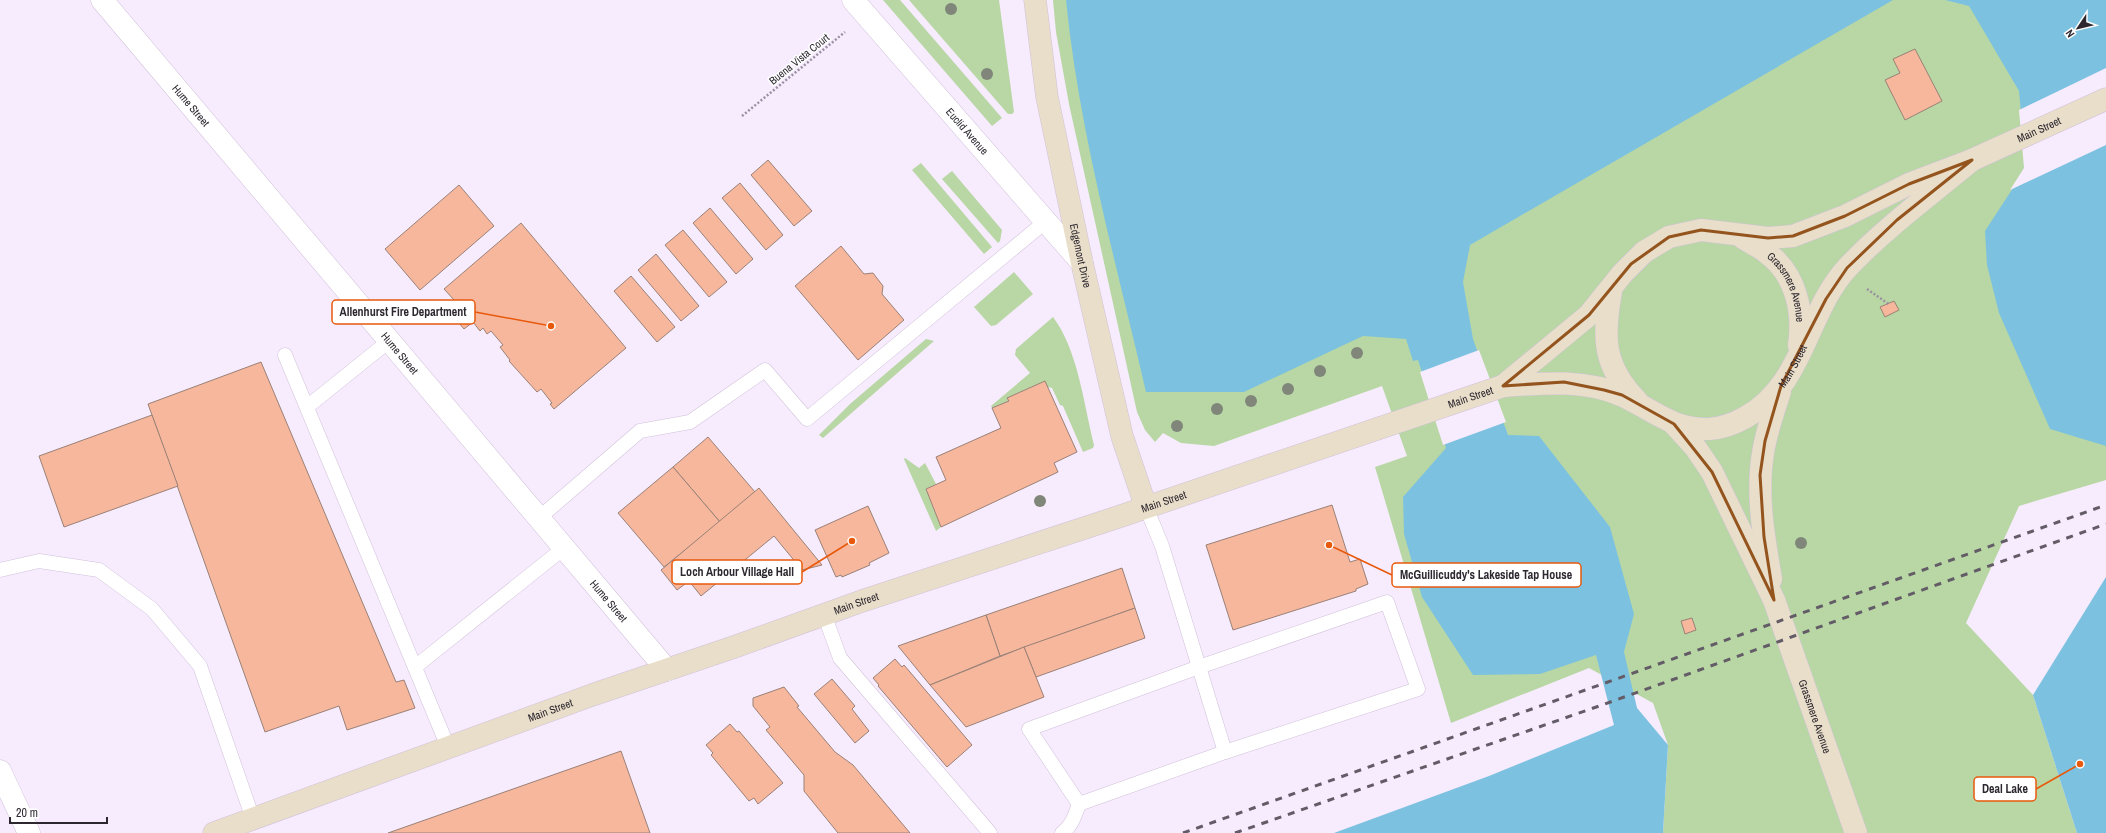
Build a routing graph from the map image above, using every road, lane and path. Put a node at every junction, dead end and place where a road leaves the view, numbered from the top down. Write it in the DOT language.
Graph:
graph roads {
  1 [pos="102,0"];
  2 [pos="1035,0"];
  3 [pos="859,8"];
  4 [pos="2106,99"];
  5 [pos="742,116"];
  6 [pos="1972,160"];
  7 [pos="1045,222"];
  8 [pos="1739,235"];
  9 [pos="1082,263"];
  10 [pos="1864,286"];
  11 [pos="1612,288"];
  12 [pos="1890,305"];
  13 [pos="389,341"];
  14 [pos="285,355"];
  15 [pos="1798,357"];
  16 [pos="1503,386"];
  17 [pos="1781,386"];
  18 [pos="307,407"];
  19 [pos="1646,410"];
  20 [pos="1674,424"];
  21 [pos="1146,507"];
  22 [pos="539,518"];
  23 [pos="564,548"];
  24 [pos="0,570"];
  25 [pos="1774,600"];
  26 [pos="824,614"];
  27 [pos="415,667"];
  28 [pos="1199,667"];
  29 [pos="667,670"];
  30 [pos="448,747"];
  31 [pos="1225,752"];
  32 [pos="0,771"];
  33 [pos="1079,804"];
  34 [pos="253,819"];
  35 [pos="29,833"];
  36 [pos="214,833"];
  37 [pos="990,833"];
  38 [pos="1062,833"];
  39 [pos="1856,833"];
  1 -- 13 [label="street, Hume Street"];
  2 -- 9 [label="street, Edgemont Drive"];
  3 -- 5 [label="path, Buena Vista Court"];
  3 -- 7 [label="street, Euclid Avenue"];
  4 -- 6 [label="street, Main Street"];
  6 -- 8 [label="street, Main Street"];
  6 -- 15 [label="street, Main Street"];
  7 -- 9 [label="street, Euclid Avenue"];
  7 -- 22 [label="lane"];
  8 -- 11 [label="street, Main Street"];
  8 -- 15 [label="street, Grassmere Avenue"];
  9 -- 21 [label="street, Edgemont Drive"];
  10 -- 12 [label="path"];
  11 -- 16 [label="street, Main Street"];
  11 -- 19 [label="street"];
  13 -- 18 [label="lane"];
  13 -- 22 [label="street, Hume Street"];
  14 -- 18 [label="lane"];
  15 -- 17 [label="street, Main Street"];
  16 -- 19 [label="street, Main Street"];
  16 -- 21 [label="street, Main Street"];
  17 -- 20 [label="street, Main Street"];
  17 -- 25 [label="street, Grassmere Avenue"];
  18 -- 27 [label="lane"];
  19 -- 20 [label="street, Main Street"];
  20 -- 25 [label="street, Grassmere Avenue"];
  21 -- 26 [label="street, Main Street"];
  21 -- 28 [label="lane"];
  22 -- 23 [label="street, Hume Street"];
  23 -- 27 [label="lane"];
  23 -- 29 [label="street, Hume Street"];
  24 -- 34 [label="lane"];
  25 -- 39 [label="street, Grassmere Avenue"];
  26 -- 29 [label="street, Main Street"];
  26 -- 37 [label="lane"];
  27 -- 30 [label="lane"];
  28 -- 31 [label="lane"];
  28 -- 31 [label="lane"];
  28 -- 33 [label="lane"];
  29 -- 30 [label="street, Main Street"];
  30 -- 34 [label="street, Main Street"];
  31 -- 33 [label="lane"];
  32 -- 35 [label="street"];
  33 -- 38 [label="lane"];
  34 -- 36 [label="street, Main Street"];
}
